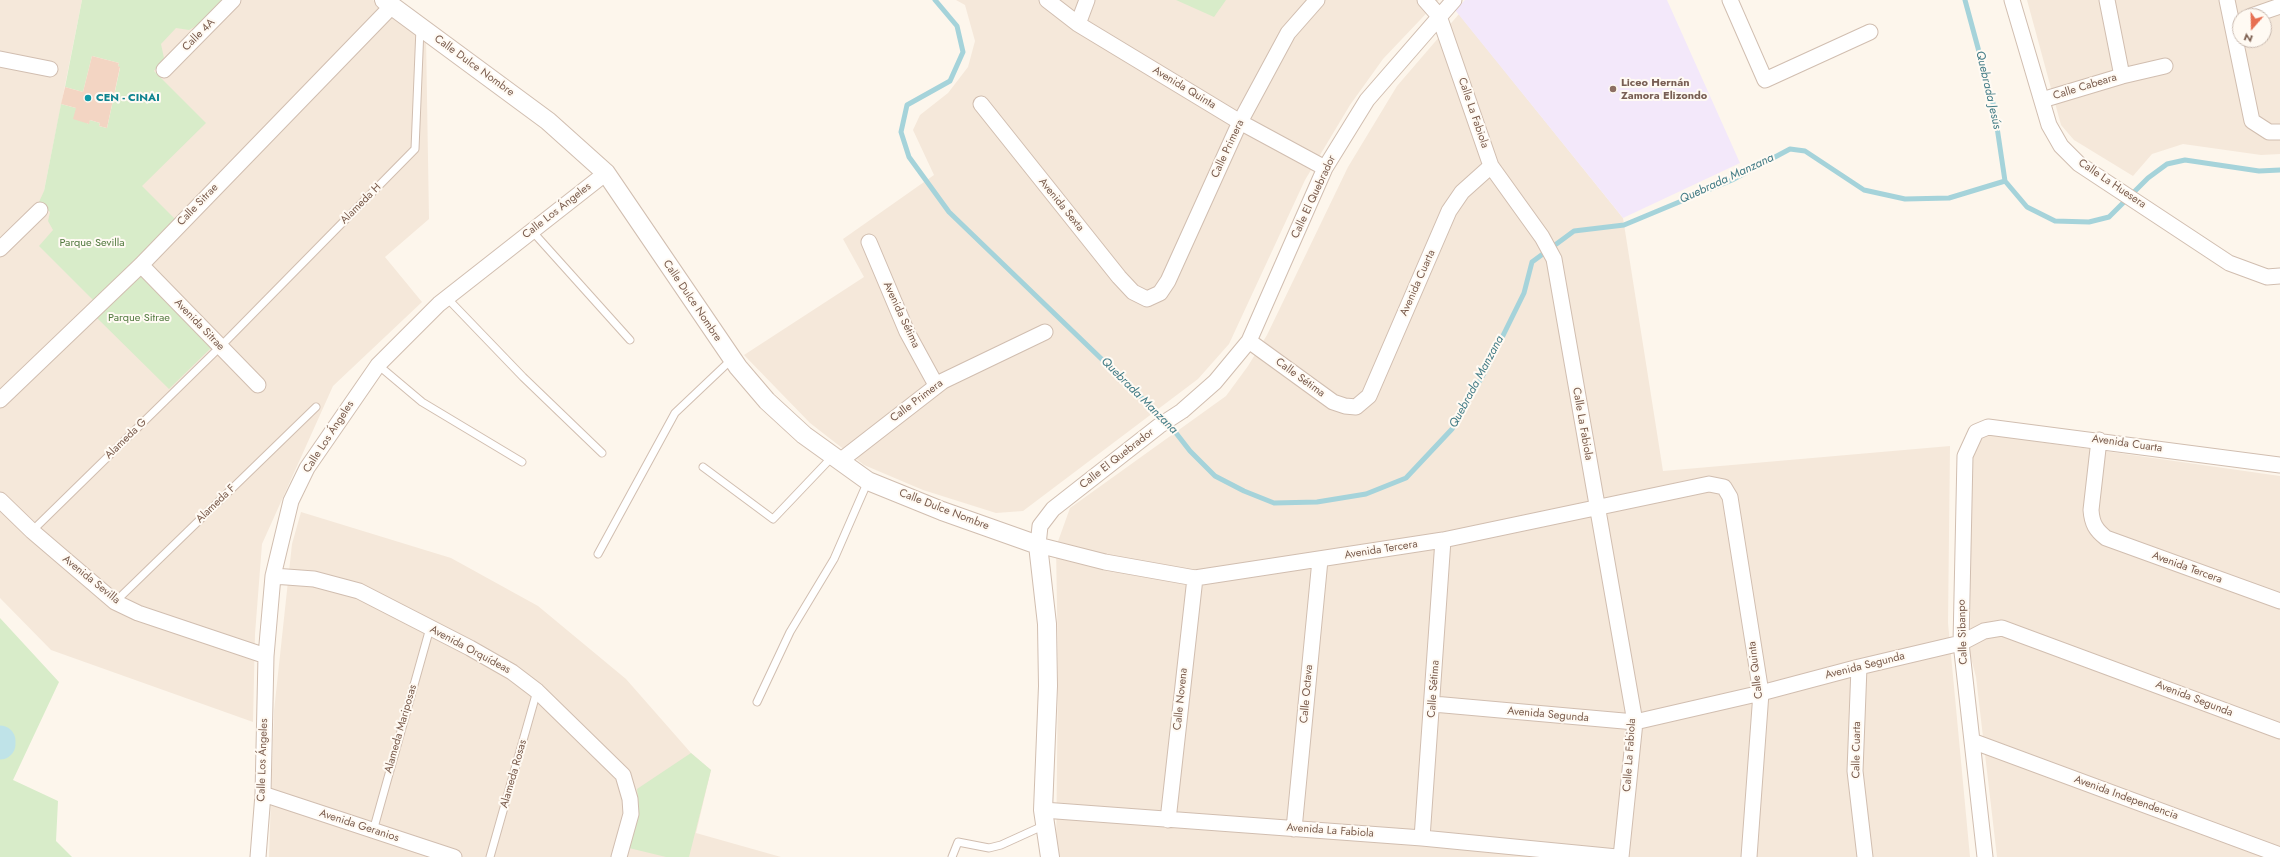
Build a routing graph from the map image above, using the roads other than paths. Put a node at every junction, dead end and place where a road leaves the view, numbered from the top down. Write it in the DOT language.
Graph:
graph roads {
  1 [pos="234,0"];
  2 [pos="1047,0"];
  3 [pos="1086,0"];
  4 [pos="1317,0"];
  5 [pos="1424,0"];
  6 [pos="1454,0"];
  7 [pos="1730,0"];
  8 [pos="2012,0"];
  9 [pos="2107,0"];
  10 [pos="2226,0"];
  11 [pos="388,3"];
  12 [pos="2232,14"];
  13 [pos="1439,16"];
  14 [pos="1078,24"];
  15 [pos="420,26"];
  16 [pos="1870,32"];
  17 [pos="2240,48"];
  18 [pos="0,59"];
  19 [pos="2165,66"];
  20 [pos="50,69"];
  21 [pos="164,70"];
  22 [pos="2122,76"];
  23 [pos="2042,100"];
  24 [pos="981,104"];
  25 [pos="1240,122"];
  26 [pos="2274,132"];
  27 [pos="1491,166"];
  28 [pos="1325,168"];
  29 [pos="606,173"];
  30 [pos="40,210"];
  31 [pos="532,231"];
  32 [pos="870,242"];
  33 [pos="0,249"];
  34 [pos="141,265"];
  35 [pos="2280,276"];
  36 [pos="447,298"];
  37 [pos="1147,299"];
  38 [pos="1045,332"];
  39 [pos="630,340"];
  40 [pos="1249,341"];
  41 [pos="220,347"];
  42 [pos="732,359"];
  43 [pos="378,365"];
  44 [pos="258,385"];
  45 [pos="936,385"];
  46 [pos="0,400"];
  47 [pos="316,407"];
  48 [pos="1356,407"];
  49 [pos="1976,432"];
  50 [pos="2099,440"];
  51 [pos="602,453"];
  52 [pos="836,459"];
  53 [pos="522,462"];
  54 [pos="2280,465"];
  55 [pos="703,467"];
  56 [pos="868,481"];
  57 [pos="1724,487"];
  58 [pos="0,500"];
  59 [pos="1597,509"];
  60 [pos="32,531"];
  61 [pos="1443,540"];
  62 [pos="1038,544"];
  63 [pos="598,554"];
  64 [pos="1320,560"];
  65 [pos="273,576"];
  66 [pos="1194,578"];
  67 [pos="2280,601"];
  68 [pos="115,602"];
  69 [pos="430,628"];
  70 [pos="1961,643"];
  71 [pos="266,656"];
  72 [pos="1859,666"];
  73 [pos="537,691"];
  74 [pos="1761,693"];
  75 [pos="757,702"];
  76 [pos="1433,704"];
  77 [pos="1635,722"];
  78 [pos="2280,731"];
  79 [pos="1972,741"];
  80 [pos="263,794"];
  81 [pos="1045,817"];
  82 [pos="1168,820"];
  83 [pos="1294,829"];
  84 [pos="373,831"];
  85 [pos="1422,838"];
  86 [pos="2280,855"];
  87 [pos="258,857"];
  88 [pos="454,857"];
  89 [pos="490,857"];
  90 [pos="619,857"];
  91 [pos="952,857"];
  92 [pos="1050,857"];
  93 [pos="1616,857"];
  94 [pos="1621,857"];
  95 [pos="1749,857"];
  96 [pos="1865,857"];
  97 [pos="1985,857"];
  1 -- 21 [label="street, Calle 4A"];
  2 -- 14 [label="street, Avenida Quinta"];
  3 -- 14 [label="street"];
  4 -- 25 [label="street, Calle Primera"];
  5 -- 13 [label="street"];
  6 -- 13 [label="street, Calle El Quebrador"];
  7 -- 16 [label="street"];
  8 -- 23 [label="street, Calle La Huesera"];
  9 -- 22 [label="street, Calle Cabeara"];
  10 -- 12 [label="street"];
  11 -- 15 [label="street, Calle Dulce Nombre"];
  11 -- 34 [label="street, Calle Sitrae"];
  13 -- 27 [label="street, Calle La Fabiola"];
  13 -- 28 [label="street, Calle El Quebrador"];
  14 -- 25 [label="street, Avenida Quinta"];
  15 -- 29 [label="street, Calle Dulce Nombre"];
  15 -- 41 [label="lane, Alameda H"];
  17 -- 26 [label="street"];
  18 -- 20 [label="street"];
  19 -- 22 [label="street"];
  22 -- 23 [label="street, Calle Cabeara"];
  23 -- 35 [label="street, Calle La Huesera"];
  24 -- 37 [label="street, Avenida Sexta"];
  25 -- 28 [label="street, Avenida Quinta"];
  25 -- 37 [label="street, Calle Primera"];
  27 -- 48 [label="street, Avenida Cuarta"];
  27 -- 59 [label="street, Calle La Fabiola"];
  28 -- 40 [label="street, Calle El Quebrador"];
  29 -- 31 [label="street, Calle Los Ángeles"];
  29 -- 42 [label="street, Calle Dulce Nombre"];
  30 -- 33 [label="street"];
  31 -- 36 [label="street, Calle Los Ángeles"];
  31 -- 39 [label="lane"];
  32 -- 45 [label="street, Avenida Sétima"];
  34 -- 41 [label="street, Avenida Sitrae"];
  34 -- 46 [label="street, Calle Sitrae"];
  36 -- 43 [label="street, Calle Los Ángeles"];
  36 -- 51 [label="lane"];
  38 -- 45 [label="street, Calle Primera"];
  40 -- 48 [label="street, Calle Sétima"];
  40 -- 62 [label="street, Calle El Quebrador"];
  41 -- 44 [label="street, Avenida Sitrae"];
  41 -- 60 [label="lane, Alameda G"];
  42 -- 52 [label="street, Calle Dulce Nombre"];
  42 -- 63 [label="lane"];
  43 -- 53 [label="lane"];
  43 -- 65 [label="street, Calle Los Ángeles"];
  45 -- 52 [label="street, Calle Primera"];
  47 -- 68 [label="lane, Alameda F"];
  49 -- 50 [label="street, Avenida Cuarta"];
  49 -- 70 [label="street, Calle Sibanpo"];
  50 -- 54 [label="street, Avenida Cuarta"];
  50 -- 67 [label="street, Avenida Tercera"];
  52 -- 55 [label="lane"];
  52 -- 56 [label="street, Calle Dulce Nombre"];
  56 -- 62 [label="street, Calle Dulce Nombre"];
  56 -- 75 [label="lane"];
  57 -- 59 [label="street, Avenida Tercera"];
  57 -- 74 [label="street, Calle Quinta"];
  58 -- 60 [label="street, Avenida Sevilla"];
  59 -- 61 [label="street, Avenida Tercera"];
  59 -- 77 [label="street, Calle La Fabiola"];
  60 -- 68 [label="street, Avenida Sevilla"];
  61 -- 64 [label="street, Avenida Tercera"];
  61 -- 76 [label="street, Calle Sétima"];
  62 -- 66 [label="street, Avenida Tercera"];
  62 -- 81 [label="street, Calle El Quebrador"];
  64 -- 66 [label="street, Avenida Tercera"];
  64 -- 83 [label="street, Calle Octava"];
  65 -- 69 [label="street, Avenida Orquídeas"];
  65 -- 71 [label="street, Calle Los Ángeles"];
  66 -- 82 [label="street, Calle Novena"];
  68 -- 71 [label="street, Avenida Sevilla"];
  69 -- 73 [label="street, Avenida Orquídeas"];
  69 -- 84 [label="lane, Alameda Mariposas"];
  70 -- 72 [label="street, Avenida Segunda"];
  70 -- 78 [label="street, Avenida Segunda"];
  70 -- 79 [label="street, Calle Sibanpo"];
  71 -- 80 [label="street, Calle Los Ángeles"];
  72 -- 74 [label="street, Avenida Segunda"];
  72 -- 96 [label="street, Calle Cuarta"];
  73 -- 89 [label="lane, Alameda Rosas"];
  73 -- 90 [label="street, Avenida Orquídeas"];
  74 -- 77 [label="street, Avenida Segunda"];
  74 -- 95 [label="street, Calle Quinta"];
  76 -- 77 [label="street, Avenida Segunda"];
  76 -- 85 [label="street, Calle Sétima"];
  77 -- 94 [label="street, Calle La Fabiola"];
  79 -- 86 [label="street, Avenida Independencia"];
  79 -- 97 [label="street, Calle Sibanpo"];
  80 -- 84 [label="street, Avenida Geranios"];
  80 -- 87 [label="street, Calle Los Ángeles"];
  81 -- 82 [label="street, Avenida La Fabiola"];
  81 -- 91 [label="lane"];
  81 -- 92 [label="street, Calle El Quebrador"];
  82 -- 83 [label="street, Avenida La Fabiola"];
  83 -- 85 [label="street, Avenida La Fabiola"];
  84 -- 88 [label="street, Avenida Geranios"];
  85 -- 93 [label="street, Avenida La Fabiola"];
}
